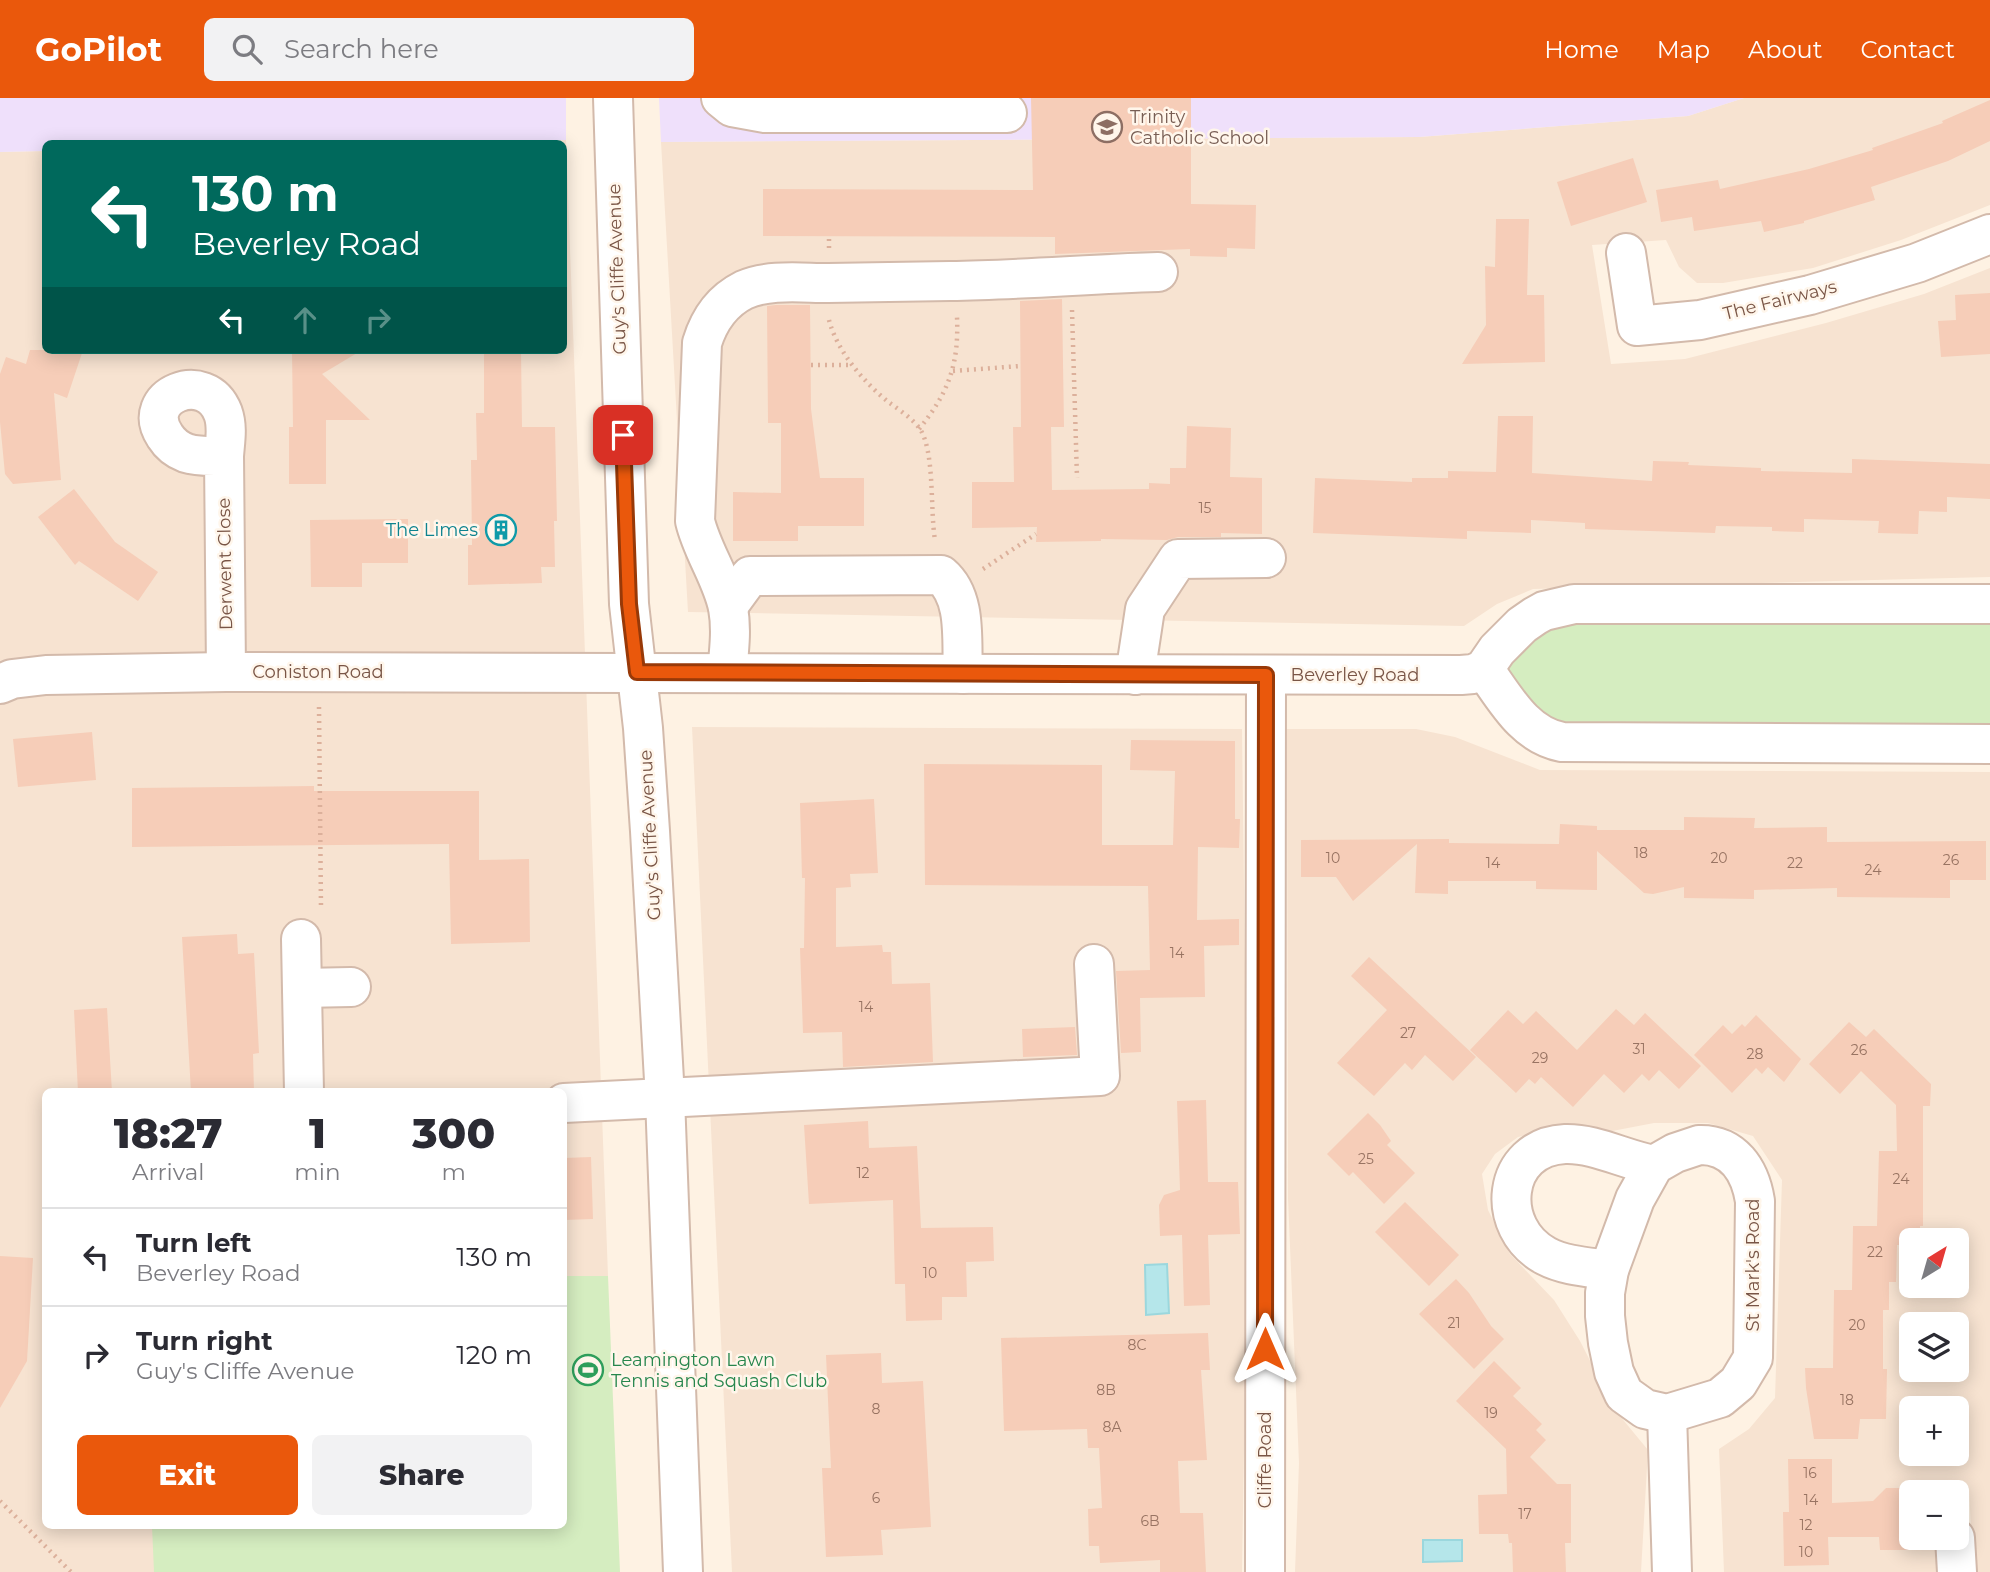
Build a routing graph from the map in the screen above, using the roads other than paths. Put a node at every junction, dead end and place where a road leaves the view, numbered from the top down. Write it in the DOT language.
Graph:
graph roads {
  1 [pos="613,98"];
  2 [pos="721,98"];
  3 [pos="1007,113"];
  4 [pos="1990,234"];
  5 [pos="1626,253"];
  6 [pos="1158,272"];
  7 [pos="224,456"];
  8 [pos="1266,558"];
  9 [pos="1990,604"];
  10 [pos="728,606"];
  11 [pos="1483,669"];
  12 [pos="226,672"];
  13 [pos="637,672"];
  14 [pos="727,673"];
  15 [pos="963,674"];
  16 [pos="1135,675"];
  17 [pos="1266,675"];
  18 [pos="0,684"];
  19 [pos="1990,744"];
  20 [pos="311,927"];
  21 [pos="1094,964"];
  22 [pos="351,987"];
  23 [pos="302,988"];
  24 [pos="304,1088"];
  25 [pos="665,1098"];
  26 [pos="567,1103"];
  27 [pos="1654,1165"];
  28 [pos="1609,1270"];
  29 [pos="1667,1414"];
  30 [pos="1955,1550"];
  31 [pos="683,1572"];
  32 [pos="1265,1572"];
  33 [pos="1672,1572"];
  34 [pos="1956,1572"];
  1 -- 13 [label="street, Guy's Cliffe Avenue"];
  2 -- 3 [label="street"];
  4 -- 5 [label="street, The Fairways"];
  6 -- 10 [label="street"];
  7 -- 12 [label="street, Derwent Close"];
  8 -- 16 [label="street"];
  9 -- 11 [label="street"];
  10 -- 14 [label="street"];
  10 -- 15 [label="street"];
  11 -- 17 [label="street, Beverley Road"];
  11 -- 19 [label="street"];
  12 -- 13 [label="street, Coniston Road"];
  12 -- 18 [label="street, Coniston Road"];
  13 -- 14 [label="street, Beverley Road"];
  13 -- 25 [label="street, Guy's Cliffe Avenue"];
  14 -- 15 [label="street, Beverley Road"];
  15 -- 16 [label="street, Beverley Road"];
  16 -- 17 [label="street, Beverley Road"];
  17 -- 32 [label="street, Cliffe Road"];
  20 -- 23 [label="street"];
  21 -- 25 [label="street"];
  22 -- 23 [label="street"];
  23 -- 24 [label="street"];
  25 -- 26 [label="street"];
  25 -- 31 [label="street, Guy's Cliffe Avenue"];
  27 -- 28 [label="street"];
  27 -- 28 [label="street"];
  27 -- 29 [label="street, St Mark's Road"];
  28 -- 29 [label="street"];
  29 -- 33 [label="street"];
  30 -- 34 [label="street"];
}
